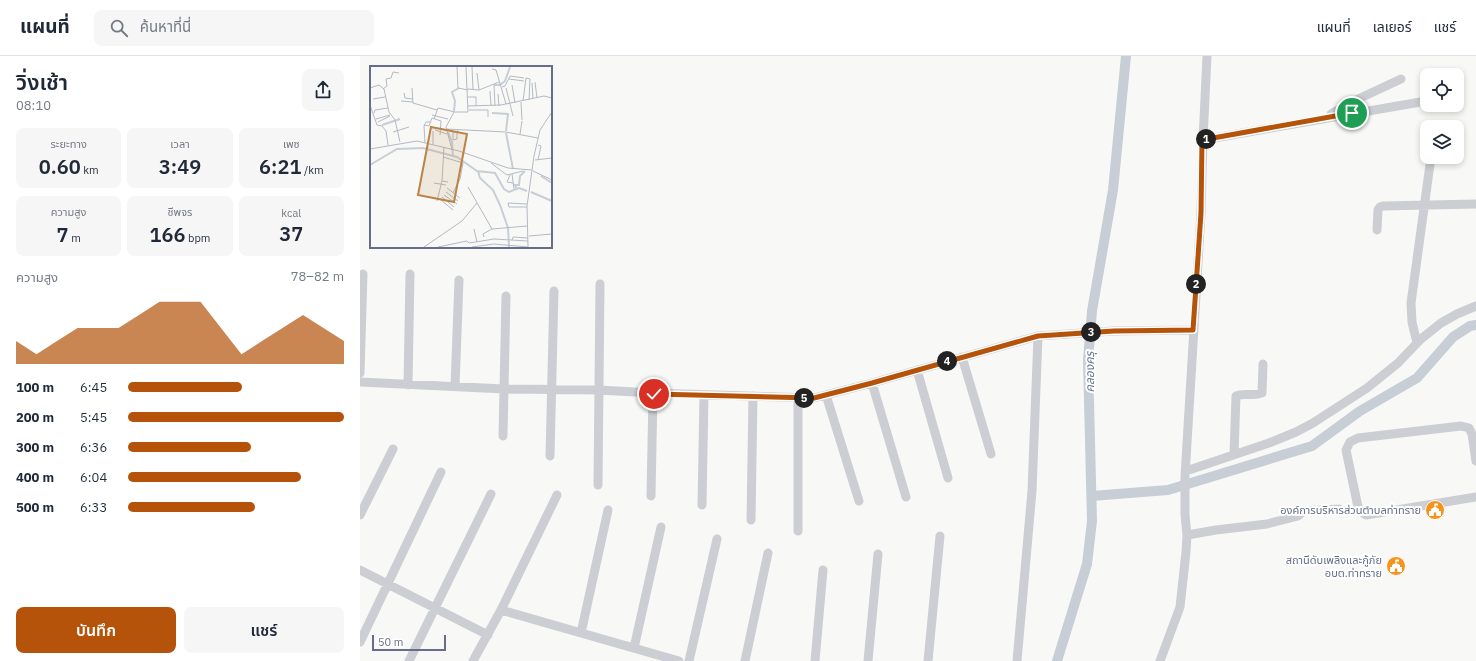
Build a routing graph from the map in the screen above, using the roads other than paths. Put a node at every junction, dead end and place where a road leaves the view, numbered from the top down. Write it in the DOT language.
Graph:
graph roads {
  1 [pos="1207,56"];
  2 [pos="1402,79"];
  3 [pos="1420,102"];
  4 [pos="1324,118"];
  5 [pos="1202,140"];
  6 [pos="1430,164"];
  7 [pos="1476,204"];
  8 [pos="1425,205"];
  9 [pos="1377,230"];
  10 [pos="363,274"];
  11 [pos="410,274"];
  12 [pos="459,280"];
  13 [pos="600,284"];
  14 [pos="554,291"];
  15 [pos="506,296"];
  16 [pos="1476,306"];
  17 [pos="1193,330"];
  18 [pos="1038,336"];
  19 [pos="1417,343"];
  20 [pos="962,357"];
  21 [pos="1263,364"];
  22 [pos="917,370"];
  23 [pos="360,373"];
  24 [pos="360,382"];
  25 [pos="872,383"];
  26 [pos="408,385"];
  27 [pos="455,386"];
  28 [pos="504,389"];
  29 [pos="551,390"];
  30 [pos="599,390"];
  31 [pos="654,394"];
  32 [pos="704,395"];
  33 [pos="826,395"];
  34 [pos="753,396"];
  35 [pos="798,397"];
  36 [pos="503,436"];
  37 [pos="393,449"];
  38 [pos="991,454"];
  39 [pos="1234,454"];
  40 [pos="550,456"];
  41 [pos="1476,461"];
  42 [pos="441,472"];
  43 [pos="1185,474"];
  44 [pos="948,478"];
  45 [pos="598,485"];
  46 [pos="491,494"];
  47 [pos="557,495"];
  48 [pos="651,496"];
  49 [pos="906,497"];
  50 [pos="1476,497"];
  51 [pos="859,501"];
  52 [pos="702,505"];
  53 [pos="1339,509"];
  54 [pos="608,510"];
  55 [pos="360,515"];
  56 [pos="751,520"];
  57 [pos="661,527"];
  58 [pos="798,531"];
  59 [pos="940,536"];
  60 [pos="1187,536"];
  61 [pos="717,539"];
  62 [pos="768,553"];
  63 [pos="878,554"];
  64 [pos="360,570"];
  65 [pos="823,570"];
  66 [pos="388,584"];
  67 [pos="435,608"];
  68 [pos="501,610"];
  69 [pos="582,633"];
  70 [pos="488,634"];
  71 [pos="360,642"];
  72 [pos="634,648"];
  73 [pos="409,661"];
  74 [pos="473,661"];
  75 [pos="679,661"];
  76 [pos="689,661"];
  77 [pos="745,661"];
  78 [pos="815,661"];
  79 [pos="868,661"];
  80 [pos="928,661"];
  81 [pos="1017,661"];
  82 [pos="1160,661"];
  1 -- 5 [label="street"];
  2 -- 4 [label="street"];
  3 -- 4 [label="street"];
  4 -- 5 [label="street"];
  5 -- 17 [label="street"];
  6 -- 8 [label="street"];
  7 -- 8 [label="street"];
  8 -- 9 [label="street"];
  8 -- 19 [label="street"];
  10 -- 23 [label="street"];
  11 -- 26 [label="street"];
  12 -- 27 [label="street"];
  13 -- 30 [label="street"];
  14 -- 29 [label="street"];
  15 -- 28 [label="street"];
  16 -- 19 [label="street"];
  17 -- 18 [label="street"];
  17 -- 43 [label="street"];
  18 -- 20 [label="street"];
  18 -- 81 [label="street"];
  19 -- 39 [label="street"];
  20 -- 22 [label="street"];
  20 -- 38 [label="street"];
  21 -- 39 [label="street"];
  22 -- 25 [label="street"];
  22 -- 44 [label="street"];
  24 -- 26 [label="street"];
  25 -- 33 [label="street"];
  25 -- 49 [label="street"];
  26 -- 27 [label="street"];
  27 -- 28 [label="street"];
  28 -- 29 [label="street"];
  28 -- 36 [label="street"];
  29 -- 30 [label="street"];
  29 -- 40 [label="street"];
  30 -- 31 [label="street"];
  30 -- 45 [label="street"];
  31 -- 32 [label="street"];
  31 -- 48 [label="street"];
  32 -- 34 [label="street"];
  32 -- 52 [label="street"];
  33 -- 35 [label="street"];
  33 -- 51 [label="street"];
  34 -- 35 [label="street"];
  34 -- 56 [label="street"];
  35 -- 58 [label="street"];
  37 -- 55 [label="street"];
  39 -- 43 [label="street"];
  41 -- 50 [label="street"];
  42 -- 66 [label="street"];
  43 -- 60 [label="street"];
  46 -- 67 [label="street"];
  47 -- 68 [label="street"];
  53 -- 60 [label="street"];
  54 -- 69 [label="street"];
  57 -- 72 [label="street"];
  59 -- 80 [label="street"];
  60 -- 82 [label="street"];
  61 -- 76 [label="street"];
  62 -- 77 [label="street"];
  63 -- 79 [label="street"];
  64 -- 66 [label="street"];
  65 -- 78 [label="street"];
  66 -- 67 [label="street"];
  66 -- 71 [label="street"];
  67 -- 70 [label="street"];
  67 -- 73 [label="street"];
  68 -- 69 [label="street"];
  68 -- 70 [label="street"];
  69 -- 72 [label="street"];
  70 -- 74 [label="street"];
  72 -- 75 [label="street"];
}
